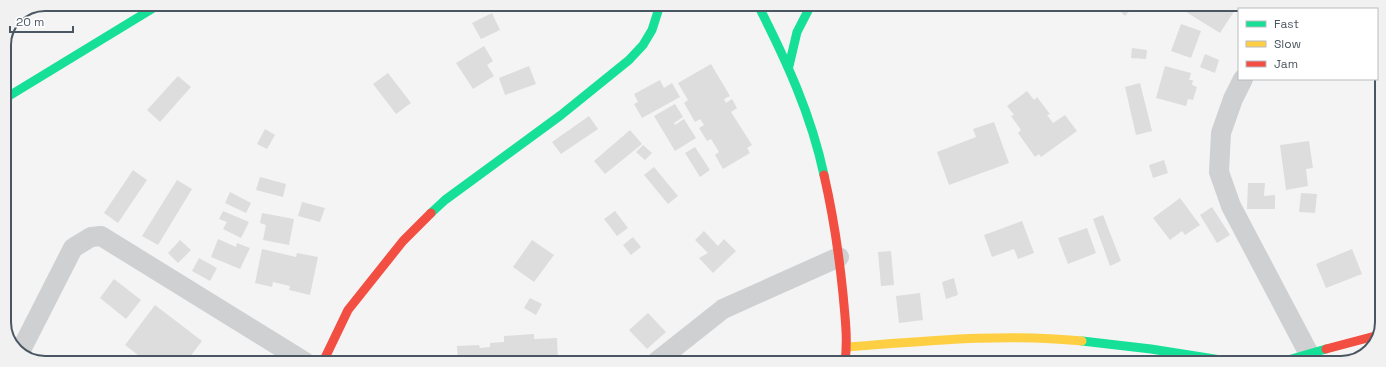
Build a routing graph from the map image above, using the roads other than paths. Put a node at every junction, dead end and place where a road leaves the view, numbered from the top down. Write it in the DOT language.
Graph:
graph roads {
  1 [pos="149,11"];
  2 [pos="658,11"];
  3 [pos="761,11"];
  4 [pos="808,11"];
  5 [pos="789,66"];
  6 [pos="1242,80"];
  7 [pos="11,95"];
  8 [pos="839,257"];
  9 [pos="1371,337"];
  10 [pos="22,347"];
  11 [pos="847,347"];
  12 [pos="1309,354"];
  13 [pos="295,356"];
  14 [pos="326,356"];
  15 [pos="664,356"];
  16 [pos="846,356"];
  17 [pos="1195,356"];
  18 [pos="1302,356"];
  1 -- 7 [label="street"];
  2 -- 14 [label="street"];
  3 -- 5 [label="street"];
  4 -- 5 [label="street"];
  5 -- 8 [label="street"];
  6 -- 12 [label="street"];
  8 -- 11 [label="street"];
  8 -- 15 [label="street"];
  9 -- 12 [label="street"];
  10 -- 13 [label="street"];
  11 -- 16 [label="street"];
  11 -- 17 [label="street"];
  12 -- 18 [label="street"];
}
